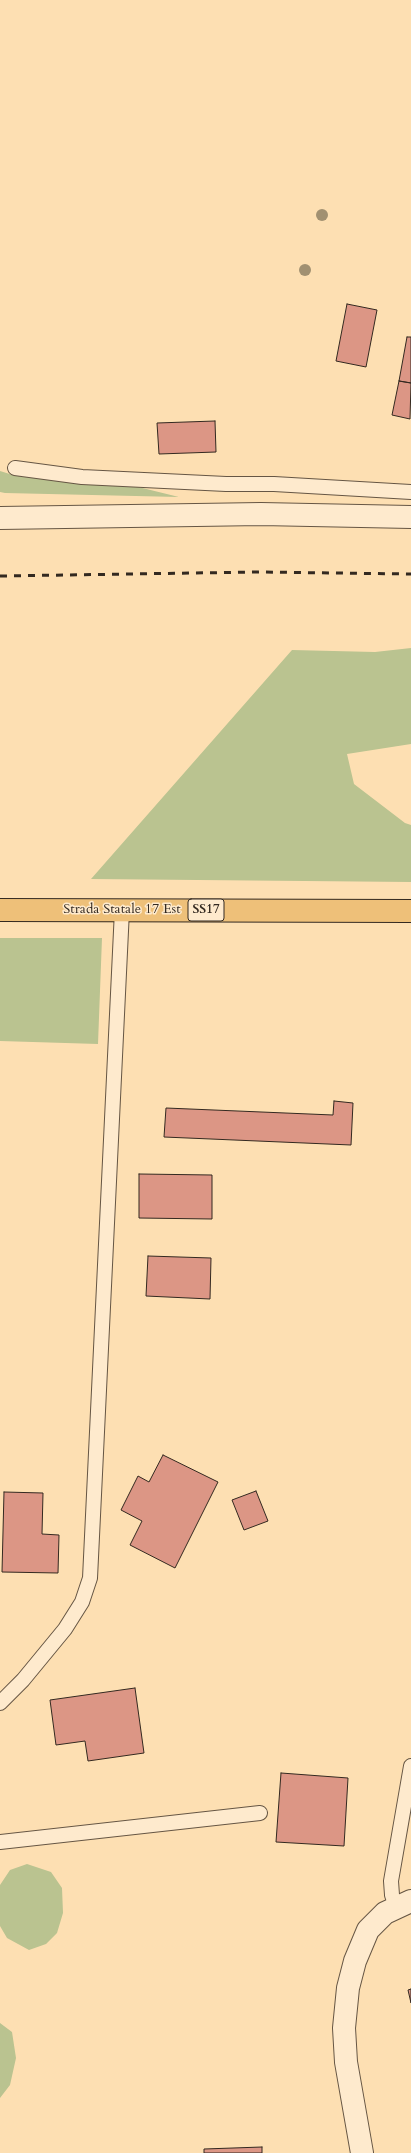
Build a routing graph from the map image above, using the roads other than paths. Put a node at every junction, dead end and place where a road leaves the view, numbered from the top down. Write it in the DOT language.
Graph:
graph roads {
  1 [pos="15,468"];
  2 [pos="411,492"];
  3 [pos="411,517"];
  4 [pos="0,518"];
  5 [pos="0,910"];
  6 [pos="122,910"];
  7 [pos="411,911"];
  8 [pos="0,1703"];
  9 [pos="411,1766"];
  10 [pos="260,1813"];
  11 [pos="0,1842"];
  12 [pos="403,1904"];
  13 [pos="362,2153"];
  1 -- 2 [label="lane"];
  3 -- 4 [label="street"];
  5 -- 6 [label="main road, Strada Statale 17 Est / SS17"];
  6 -- 7 [label="main road, Strada Statale 17 Est / SS17"];
  6 -- 8 [label="lane"];
  9 -- 12 [label="lane"];
  10 -- 11 [label="lane"];
  12 -- 13 [label="street"];
}
